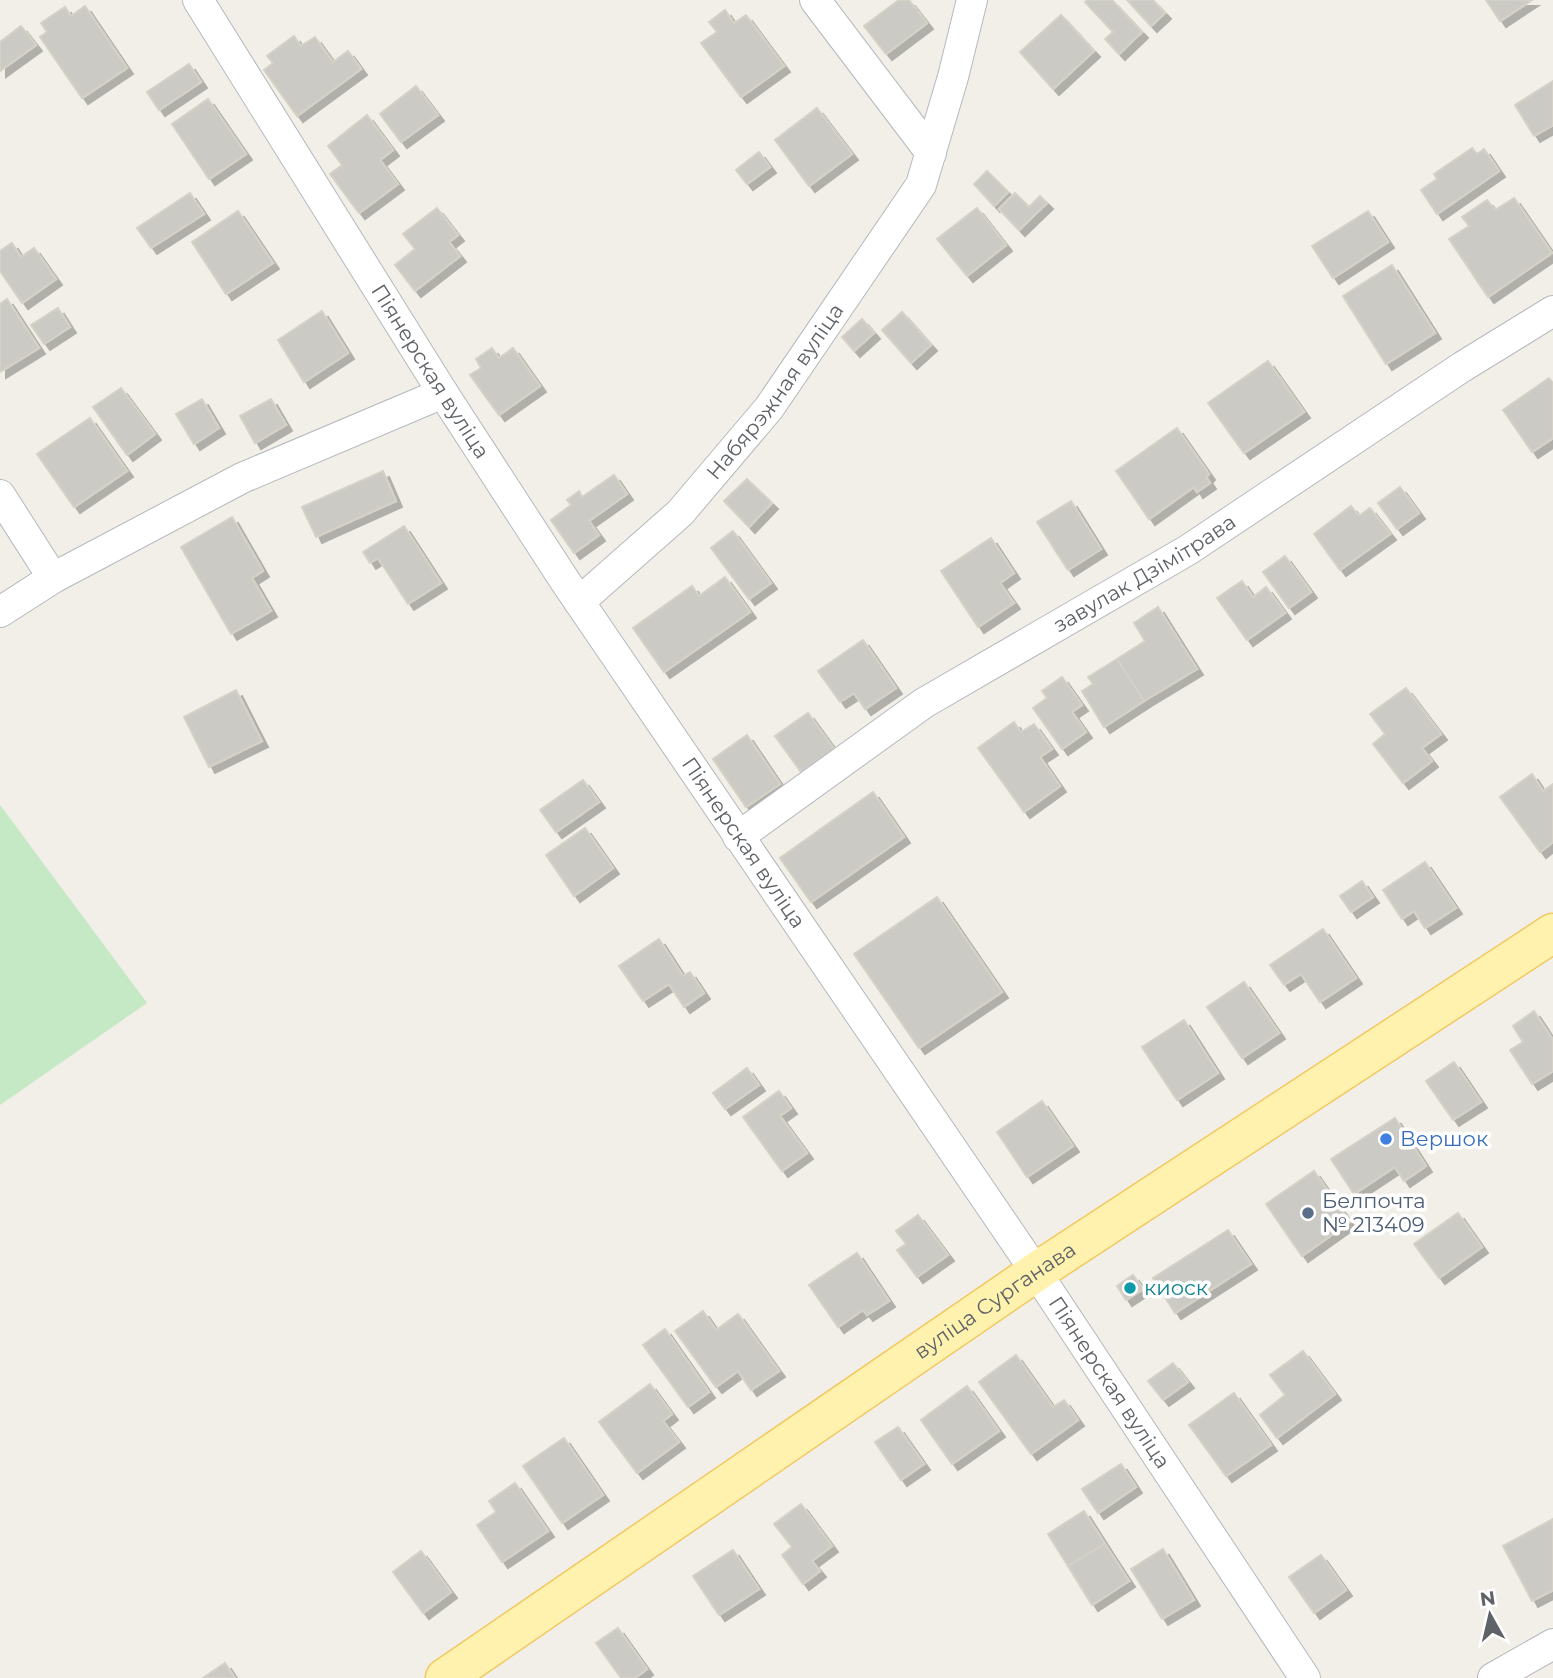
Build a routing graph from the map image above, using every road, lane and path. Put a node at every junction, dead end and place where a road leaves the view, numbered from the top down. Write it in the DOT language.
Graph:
graph roads {
  1 [pos="198,0"];
  2 [pos="815,0"];
  3 [pos="972,0"];
  4 [pos="931,153"];
  5 [pos="1553,311"];
  6 [pos="443,393"];
  7 [pos="0,495"];
  8 [pos="53,578"];
  9 [pos="579,602"];
  10 [pos="0,612"];
  11 [pos="738,837"];
  12 [pos="1553,933"];
  13 [pos="1036,1272"];
  14 [pos="1553,1644"];
  15 [pos="444,1678"];
  16 [pos="1305,1678"];
  17 [pos="1493,1678"];
  1 -- 6 [label="street, Піянерская вуліца"];
  2 -- 4 [label="street"];
  3 -- 4 [label="street, Набярэжная вуліца"];
  4 -- 9 [label="street, Набярэжная вуліца"];
  5 -- 11 [label="street, завулак Дзімітрава"];
  6 -- 8 [label="street"];
  6 -- 9 [label="street, Піянерская вуліца"];
  7 -- 8 [label="street"];
  8 -- 10 [label="street"];
  9 -- 11 [label="street, Піянерская вуліца"];
  11 -- 13 [label="street, Піянерская вуліца"];
  12 -- 13 [label="main road, вуліца Сурганава"];
  13 -- 15 [label="main road, вуліца Сурганава"];
  13 -- 16 [label="street, Піянерская вуліца"];
  14 -- 17 [label="street"];
}
